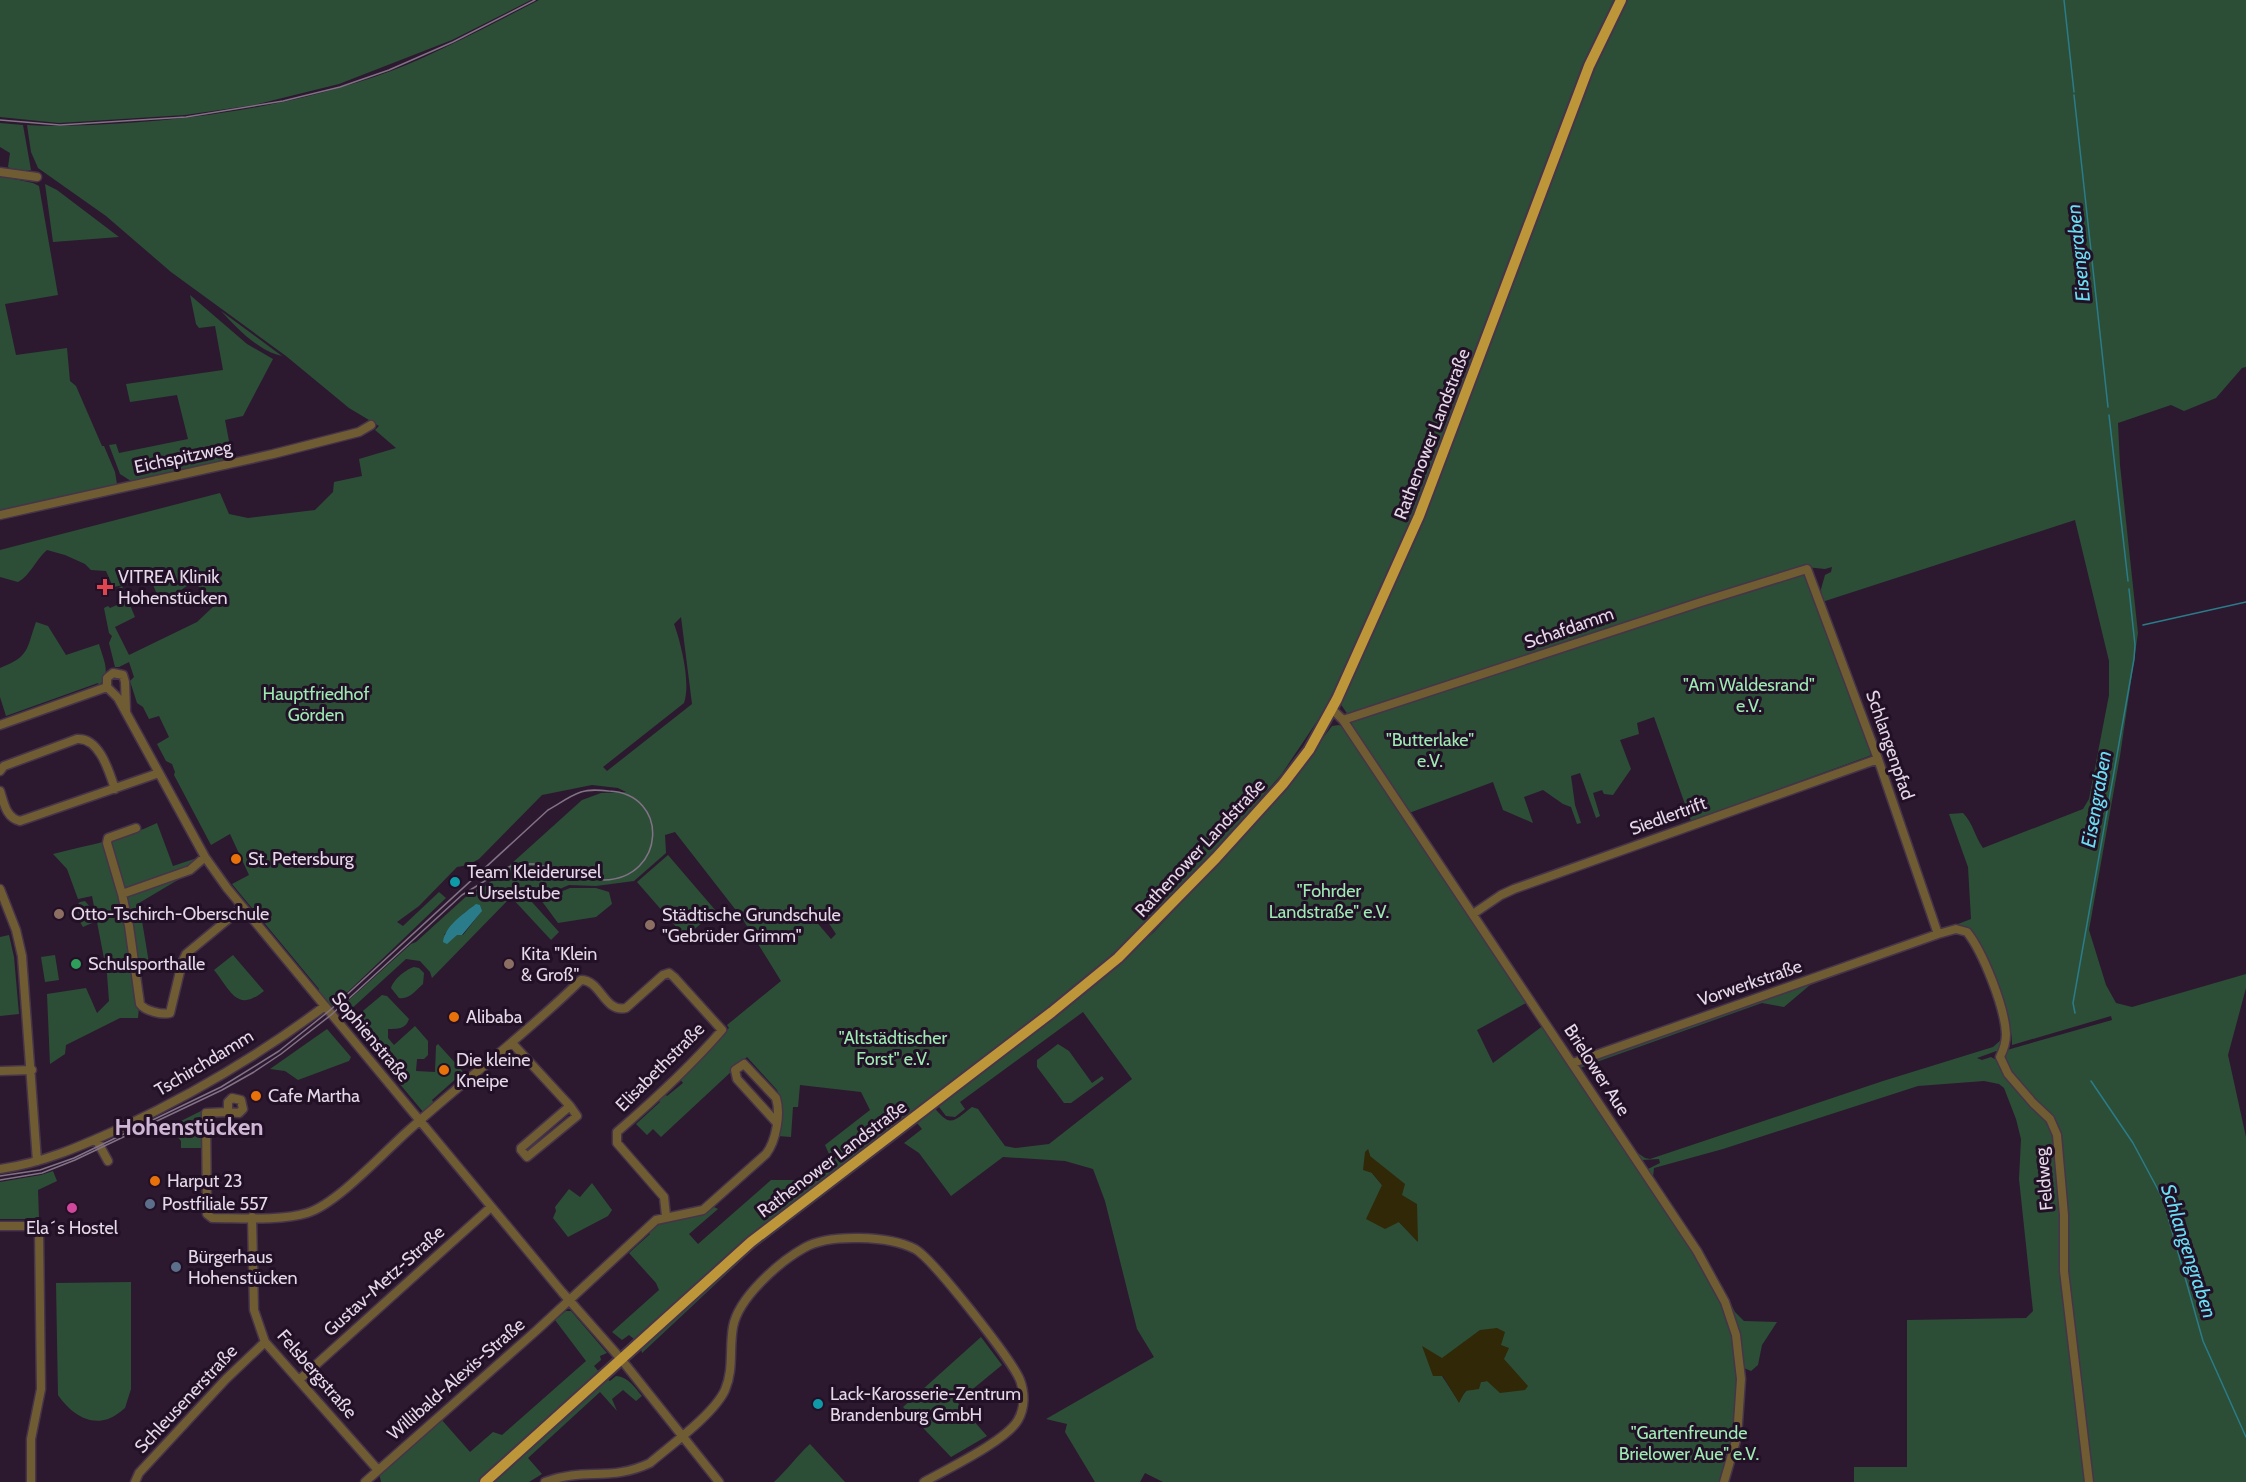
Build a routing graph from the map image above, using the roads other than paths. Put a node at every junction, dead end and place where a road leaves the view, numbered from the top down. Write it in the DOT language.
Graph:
graph roads {
  1 [pos="1621,0"];
  2 [pos="0,172"];
  3 [pos="37,177"];
  4 [pos="371,425"];
  5 [pos="0,516"];
  6 [pos="1807,569"];
  7 [pos="107,687"];
  8 [pos="1332,709"];
  9 [pos="126,713"];
  10 [pos="1343,720"];
  11 [pos="0,725"];
  12 [pos="1878,759"];
  13 [pos="0,771"];
  14 [pos="159,774"];
  15 [pos="115,789"];
  16 [pos="0,791"];
  17 [pos="136,828"];
  18 [pos="206,857"];
  19 [pos="0,889"];
  20 [pos="122,894"];
  21 [pos="243,907"];
  22 [pos="1473,914"];
  23 [pos="1938,934"];
  24 [pos="325,1006"];
  25 [pos="512,1043"];
  26 [pos="1573,1063"];
  27 [pos="32,1070"];
  28 [pos="0,1071"];
  29 [pos="570,1106"];
  30 [pos="228,1112"];
  31 [pos="419,1121"];
  32 [pos="776,1122"];
  33 [pos="96,1139"];
  34 [pos="37,1161"];
  35 [pos="108,1161"];
  36 [pos="0,1168"];
  37 [pos="491,1207"];
  38 [pos="666,1216"];
  39 [pos="252,1217"];
  40 [pos="0,1226"];
  41 [pos="569,1300"];
  42 [pos="265,1342"];
  43 [pos="621,1359"];
  44 [pos="299,1380"];
  45 [pos="682,1435"];
  46 [pos="378,1470"];
  47 [pos="31,1482"];
  48 [pos="135,1482"];
  49 [pos="365,1482"];
  50 [pos="485,1482"];
  51 [pos="545,1482"];
  52 [pos="719,1482"];
  53 [pos="924,1482"];
  54 [pos="1724,1482"];
  55 [pos="2089,1482"];
  1 -- 8 [label="main road, Rathenower Landstraße"];
  2 -- 3 [label="street"];
  4 -- 5 [label="street, Eichspitzweg"];
  6 -- 10 [label="street, Schafdamm"];
  6 -- 12 [label="street, Schlangenpfad"];
  7 -- 9 [label="street, Sophienstraße"];
  7 -- 9 [label="street, Sophienstraße"];
  7 -- 11 [label="street"];
  8 -- 10 [label="street, Brielower Aue"];
  8 -- 43 [label="main road, Rathenower Landstraße"];
  9 -- 14 [label="street, Sophienstraße"];
  10 -- 22 [label="street, Brielower Aue"];
  12 -- 22 [label="street, Siedlertrift"];
  12 -- 23 [label="street, Schlangenpfad"];
  13 -- 15 [label="street"];
  14 -- 15 [label="street"];
  14 -- 18 [label="street, Sophienstraße"];
  15 -- 16 [label="street"];
  17 -- 20 [label="street"];
  18 -- 20 [label="street"];
  18 -- 21 [label="street, Sophienstraße"];
  19 -- 27 [label="street"];
  20 -- 21 [label="street"];
  21 -- 24 [label="street, Sophienstraße"];
  22 -- 26 [label="street, Brielower Aue"];
  23 -- 26 [label="street, Vorwerkstraße"];
  23 -- 55 [label="street, Feldweg"];
  24 -- 31 [label="street, Sophienstraße"];
  24 -- 33 [label="street, Tschirchdamm"];
  25 -- 29 [label="street"];
  25 -- 31 [label="street"];
  25 -- 38 [label="street, Elisabethstraße"];
  26 -- 54 [label="street, Brielower Aue"];
  27 -- 28 [label="street"];
  27 -- 34 [label="street"];
  29 -- 29 [label="street"];
  30 -- 39 [label="street"];
  31 -- 37 [label="street, Sophienstraße"];
  31 -- 39 [label="street"];
  32 -- 32 [label="street"];
  32 -- 38 [label="street"];
  33 -- 34 [label="street, Tschirchdamm"];
  33 -- 35 [label="street"];
  34 -- 36 [label="street, Tschirchdamm"];
  37 -- 41 [label="street, Sophienstraße"];
  37 -- 44 [label="street, Gustav-Metz-Straße"];
  38 -- 41 [label="street, Willibald-Alexis-Straße"];
  39 -- 42 [label="street, Felsbergstraße"];
  40 -- 47 [label="street"];
  41 -- 43 [label="street, Sophienstraße"];
  41 -- 46 [label="street, Willibald-Alexis-Straße"];
  42 -- 44 [label="street, Felsbergstraße"];
  42 -- 48 [label="street, Schleusenerstraße"];
  43 -- 45 [label="street, Sophienstraße"];
  43 -- 50 [label="main road, Rathenower Landstraße"];
  44 -- 46 [label="street, Felsbergstraße"];
  45 -- 51 [label="street"];
  45 -- 52 [label="street, Sophienstraße"];
  45 -- 53 [label="street"];
  46 -- 49 [label="street, Willibald-Alexis-Straße"];
}
